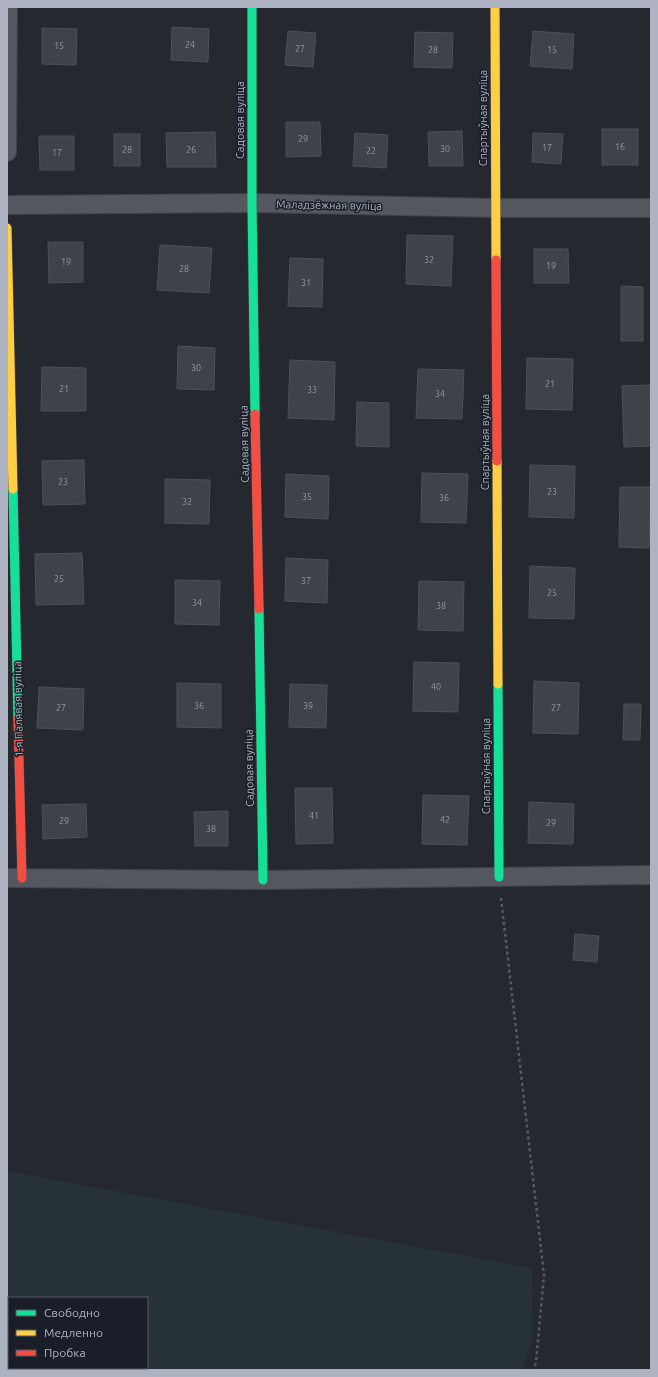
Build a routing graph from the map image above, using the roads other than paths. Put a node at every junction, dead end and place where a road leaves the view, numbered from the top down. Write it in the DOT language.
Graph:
graph roads {
  1 [pos="8,7"];
  2 [pos="252,7"];
  3 [pos="495,7"];
  4 [pos="7,152"];
  5 [pos="252,203"];
  6 [pos="7,205"];
  7 [pos="496,208"];
  8 [pos="651,208"];
  9 [pos="7,228"];
  10 [pos="651,875"];
  11 [pos="498,877"];
  12 [pos="15,878"];
  13 [pos="262,880"];
  1 -- 4 [label="street"];
  2 -- 5 [label="street, Садовая вуліца"];
  3 -- 7 [label="street, Спартыўная вуліца"];
  5 -- 6 [label="street, Маладзёжная вуліца"];
  5 -- 7 [label="street, Маладзёжная вуліца"];
  5 -- 13 [label="street, Садовая вуліца"];
  7 -- 8 [label="street, Маладзёжная вуліца"];
  7 -- 11 [label="street, Спартыўная вуліца"];
  9 -- 12 [label="street, 1-я Палявая вуліца"];
  10 -- 11 [label="street"];
  11 -- 13 [label="street"];
  12 -- 13 [label="street"];
}
